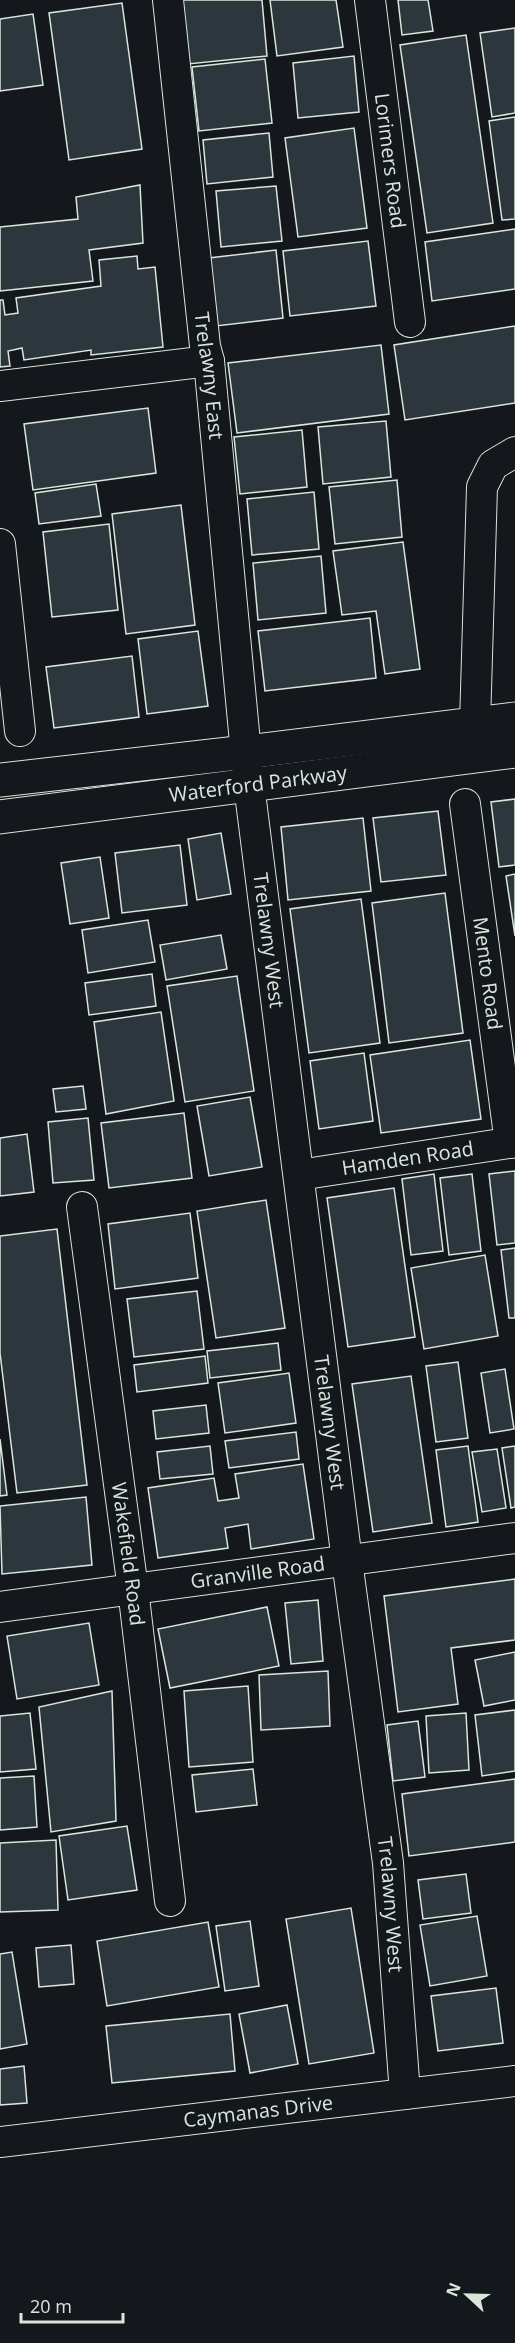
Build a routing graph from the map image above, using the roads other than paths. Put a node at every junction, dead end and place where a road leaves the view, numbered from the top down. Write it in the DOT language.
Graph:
graph roads {
  1 [pos="168,0"];
  2 [pos="370,0"];
  3 [pos="410,322"];
  4 [pos="209,361"];
  5 [pos="0,386"];
  6 [pos="515,452"];
  7 [pos="0,544"];
  8 [pos="515,719"];
  9 [pos="475,724"];
  10 [pos="20,730"];
  11 [pos="515,751"];
  12 [pos="246,752"];
  13 [pos="0,780"];
  14 [pos="249,785"];
  15 [pos="465,804"];
  16 [pos="0,817"];
  17 [pos="512,1143"];
  18 [pos="299,1175"];
  19 [pos="82,1207"];
  20 [pos="515,1538"];
  21 [pos="347,1561"];
  22 [pos="133,1590"];
  23 [pos="0,1607"];
  24 [pos="170,1901"];
  25 [pos="515,2080"];
  26 [pos="405,2094"];
  27 [pos="0,2142"];
  1 -- 4 [label="street, Trelawny East"];
  2 -- 3 [label="street, Lorimers Road"];
  4 -- 5 [label="street"];
  4 -- 12 [label="street, Trelawny East"];
  6 -- 9 [label="street"];
  7 -- 10 [label="street"];
  8 -- 9 [label="street, Waterford Parkway"];
  9 -- 12 [label="street, Waterford Parkway"];
  11 -- 14 [label="street, Waterford Parkway"];
  12 -- 13 [label="street, Waterford Parkway"];
  12 -- 14 [label="street, Trelawny West"];
  14 -- 16 [label="street, Waterford Parkway"];
  14 -- 18 [label="street, Trelawny West"];
  15 -- 17 [label="street, Mento Road"];
  17 -- 18 [label="street, Hamden Road"];
  18 -- 21 [label="street, Trelawny West"];
  19 -- 22 [label="street, Wakefield Road"];
  20 -- 21 [label="street, Granville Road"];
  21 -- 22 [label="street, Granville Road"];
  21 -- 26 [label="street, Trelawny West"];
  22 -- 23 [label="street, Granville Road"];
  22 -- 24 [label="street, Wakefield Road"];
  25 -- 26 [label="street, Caymanas Drive"];
  26 -- 27 [label="street, Caymanas Drive"];
}
